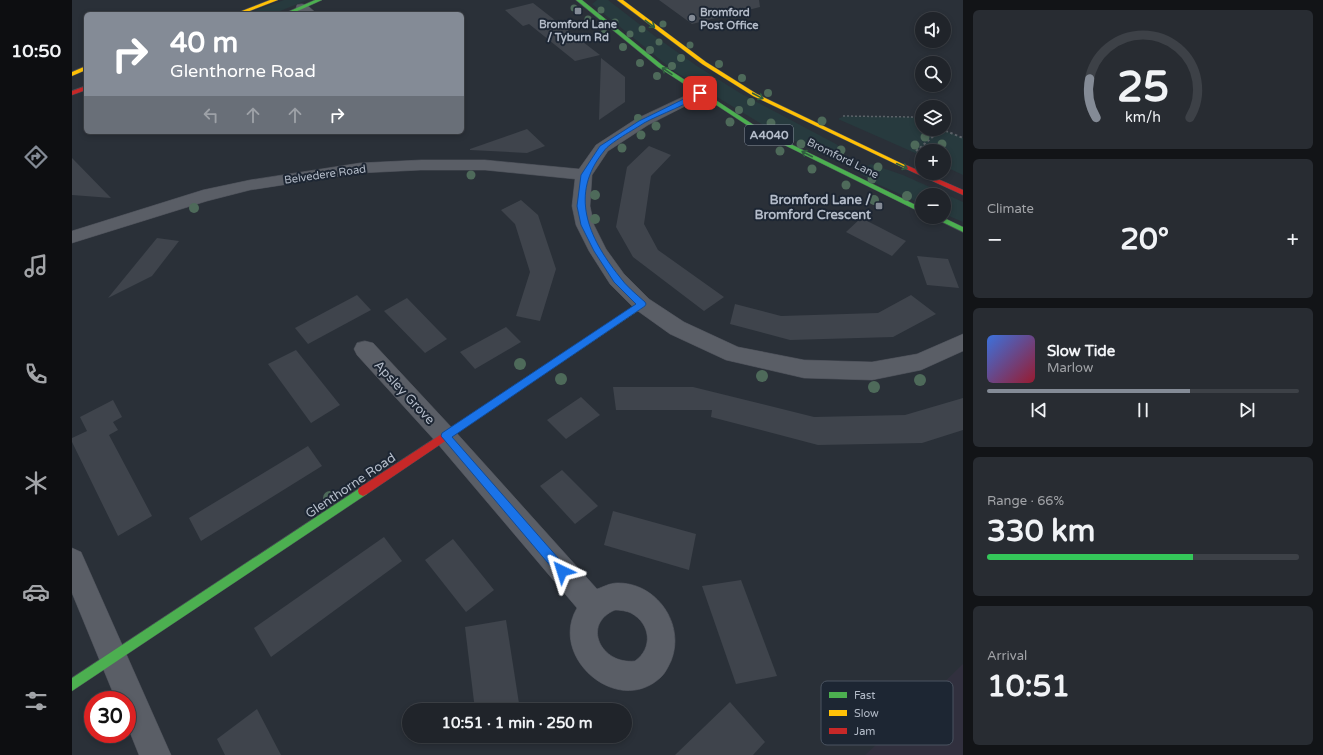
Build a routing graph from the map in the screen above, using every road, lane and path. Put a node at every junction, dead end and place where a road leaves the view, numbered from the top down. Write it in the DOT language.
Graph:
graph roads {
  1 [pos="275,0"];
  2 [pos="319,0"];
  3 [pos="579,0"];
  4 [pos="620,0"];
  5 [pos="307,11"];
  6 [pos="242,12"];
  7 [pos="84,69"];
  8 [pos="72,74"];
  9 [pos="84,89"];
  10 [pos="72,93"];
  11 [pos="700,93"];
  12 [pos="915,118"];
  13 [pos="822,128"];
  14 [pos="951,133"];
  15 [pos="933,136"];
  16 [pos="963,138"];
  17 [pos="852,162"];
  18 [pos="900,165"];
  19 [pos="842,171"];
  20 [pos="584,175"];
  21 [pos="963,193"];
  22 [pos="915,208"];
  23 [pos="951,224"];
  24 [pos="963,230"];
  25 [pos="72,236"];
  26 [pos="642,304"];
  27 [pos="963,342"];
  28 [pos="365,349"];
  29 [pos="446,436"];
  30 [pos="72,561"];
  31 [pos="594,607"];
  32 [pos="114,658"];
  33 [pos="72,685"];
  34 [pos="155,755"];
  1 -- 6 [label="main road"];
  2 -- 5 [label="main road"];
  11 -- 3 [label="main road, Bromford Lane / A4040, one-way"];
  4 -- 13 [label="main road, Bromford Lane / A4040, one-way"];
  7 -- 8 [label="main road"];
  9 -- 10 [label="main road"];
  19 -- 11 [label="main road, Bromford Lane / A4040, one-way"];
  11 -- 20 [label="street"];
  12 -- 13 [label="path"];
  13 -- 18 [label="main road, Bromford Lane / A4040"];
  14 -- 16 [label="path"];
  15 -- 18 [label="path"];
  17 -- 19 [label="main road"];
  18 -- 21 [label="main road, Bromford Lane / A4040, one-way"];
  19 -- 22 [label="main road, Bromford Lane / A4040"];
  20 -- 25 [label="street, Belvedere Road"];
  20 -- 26 [label="street"];
  23 -- 24 [label="main road"];
  26 -- 27 [label="street"];
  26 -- 29 [label="main road, Glenthorne Road"];
  28 -- 29 [label="street, Apsley Grove"];
  29 -- 31 [label="street, Apsley Grove"];
  29 -- 32 [label="main road, Glenthorne Road"];
  30 -- 32 [label="street"];
  32 -- 33 [label="main road, Glenthorne Road"];
  32 -- 34 [label="street"];
}
